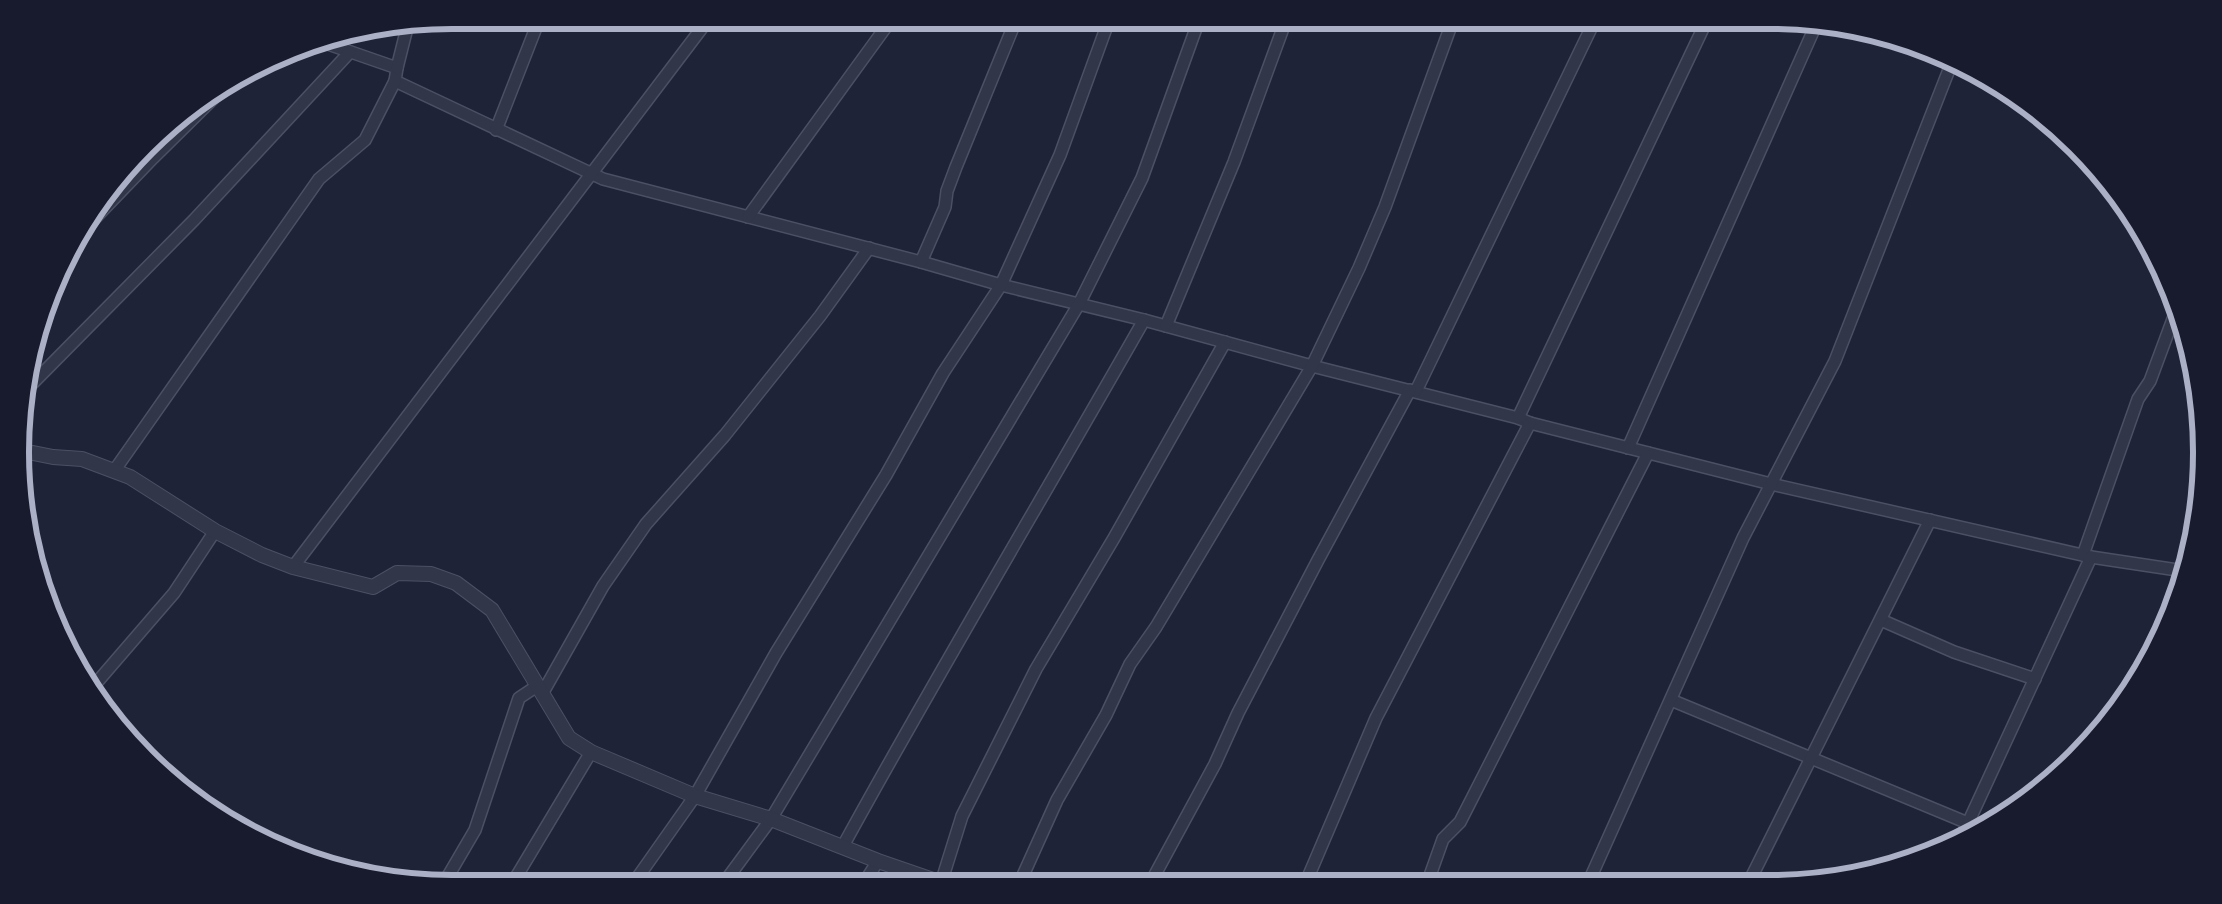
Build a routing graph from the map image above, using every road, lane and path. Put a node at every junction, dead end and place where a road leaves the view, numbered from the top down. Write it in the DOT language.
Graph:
graph roads {
  1 [pos="535,29"];
  2 [pos="701,29"];
  3 [pos="884,29"];
  4 [pos="1012,29"];
  5 [pos="1106,29"];
  6 [pos="1196,29"];
  7 [pos="1283,29"];
  8 [pos="1450,29"];
  9 [pos="1591,29"];
  10 [pos="1703,29"];
  11 [pos="406,31"];
  12 [pos="1813,31"];
  13 [pos="333,46"];
  14 [pos="350,52"];
  15 [pos="397,68"];
  16 [pos="1949,69"];
  17 [pos="396,81"];
  18 [pos="198,113"];
  19 [pos="496,130"];
  20 [pos="591,173"];
  21 [pos="109,203"];
  22 [pos="748,217"];
  23 [pos="869,248"];
  24 [pos="921,262"];
  25 [pos="1001,285"];
  26 [pos="1079,304"];
  27 [pos="1144,320"];
  28 [pos="2172,320"];
  29 [pos="1166,326"];
  30 [pos="1225,342"];
  31 [pos="1312,366"];
  32 [pos="35,381"];
  33 [pos="1413,390"];
  34 [pos="1518,418"];
  35 [pos="1530,423"];
  36 [pos="1628,448"];
  37 [pos="29,452"];
  38 [pos="1648,453"];
  39 [pos="114,471"];
  40 [pos="1771,484"];
  41 [pos="1930,520"];
  42 [pos="215,531"];
  43 [pos="2087,556"];
  44 [pos="293,567"];
  45 [pos="2177,570"];
  46 [pos="1881,620"];
  47 [pos="2035,679"];
  48 [pos="97,682"];
  49 [pos="539,690"];
  50 [pos="1671,700"];
  51 [pos="591,752"];
  52 [pos="1812,758"];
  53 [pos="695,796"];
  54 [pos="771,819"];
  55 [pos="1972,824"];
  56 [pos="1972,825"];
  57 [pos="843,846"];
  58 [pos="878,861"];
  59 [pos="449,875"];
  60 [pos="517,875"];
  61 [pos="639,875"];
  62 [pos="730,875"];
  63 [pos="869,875"];
  64 [pos="919,875"];
  65 [pos="944,875"];
  66 [pos="1023,875"];
  67 [pos="1155,875"];
  68 [pos="1309,875"];
  69 [pos="1430,875"];
  70 [pos="1592,875"];
  71 [pos="1753,875"];
  1 -- 19 [label="street"];
  2 -- 20 [label="street"];
  3 -- 22 [label="street"];
  4 -- 24 [label="street"];
  5 -- 25 [label="street"];
  6 -- 26 [label="street"];
  7 -- 29 [label="street"];
  8 -- 31 [label="street"];
  9 -- 33 [label="street"];
  10 -- 34 [label="street"];
  11 -- 15 [label="street"];
  12 -- 36 [label="street"];
  13 -- 14 [label="street"];
  14 -- 15 [label="street"];
  14 -- 32 [label="street"];
  15 -- 17 [label="street"];
  16 -- 40 [label="street"];
  17 -- 19 [label="street"];
  17 -- 39 [label="street"];
  18 -- 21 [label="street"];
  19 -- 20 [label="street"];
  20 -- 22 [label="street"];
  20 -- 44 [label="street"];
  22 -- 23 [label="street"];
  23 -- 24 [label="street"];
  23 -- 49 [label="street"];
  24 -- 25 [label="street"];
  25 -- 26 [label="street"];
  25 -- 53 [label="street"];
  26 -- 27 [label="street"];
  26 -- 54 [label="street"];
  27 -- 29 [label="street"];
  27 -- 57 [label="street"];
  28 -- 43 [label="street"];
  29 -- 30 [label="street"];
  30 -- 31 [label="street"];
  30 -- 65 [label="street"];
  31 -- 33 [label="street"];
  31 -- 66 [label="street"];
  33 -- 34 [label="street"];
  33 -- 67 [label="street"];
  34 -- 35 [label="street"];
  35 -- 36 [label="street"];
  35 -- 68 [label="street"];
  36 -- 38 [label="street"];
  37 -- 39 [label="street"];
  38 -- 40 [label="street"];
  38 -- 69 [label="street"];
  39 -- 42 [label="street"];
  40 -- 41 [label="street"];
  40 -- 50 [label="street"];
  41 -- 43 [label="street"];
  41 -- 46 [label="street"];
  42 -- 44 [label="street"];
  42 -- 48 [label="street"];
  43 -- 45 [label="street"];
  43 -- 47 [label="street"];
  44 -- 49 [label="street"];
  46 -- 47 [label="street"];
  46 -- 52 [label="street"];
  47 -- 55 [label="street"];
  49 -- 51 [label="street"];
  49 -- 59 [label="street"];
  50 -- 52 [label="street"];
  50 -- 70 [label="street"];
  51 -- 53 [label="street"];
  51 -- 60 [label="street"];
  52 -- 56 [label="street"];
  52 -- 71 [label="street"];
  53 -- 54 [label="street"];
  53 -- 61 [label="street"];
  54 -- 57 [label="street"];
  54 -- 62 [label="street"];
  57 -- 58 [label="street"];
  58 -- 63 [label="street"];
  58 -- 64 [label="street"];
}
